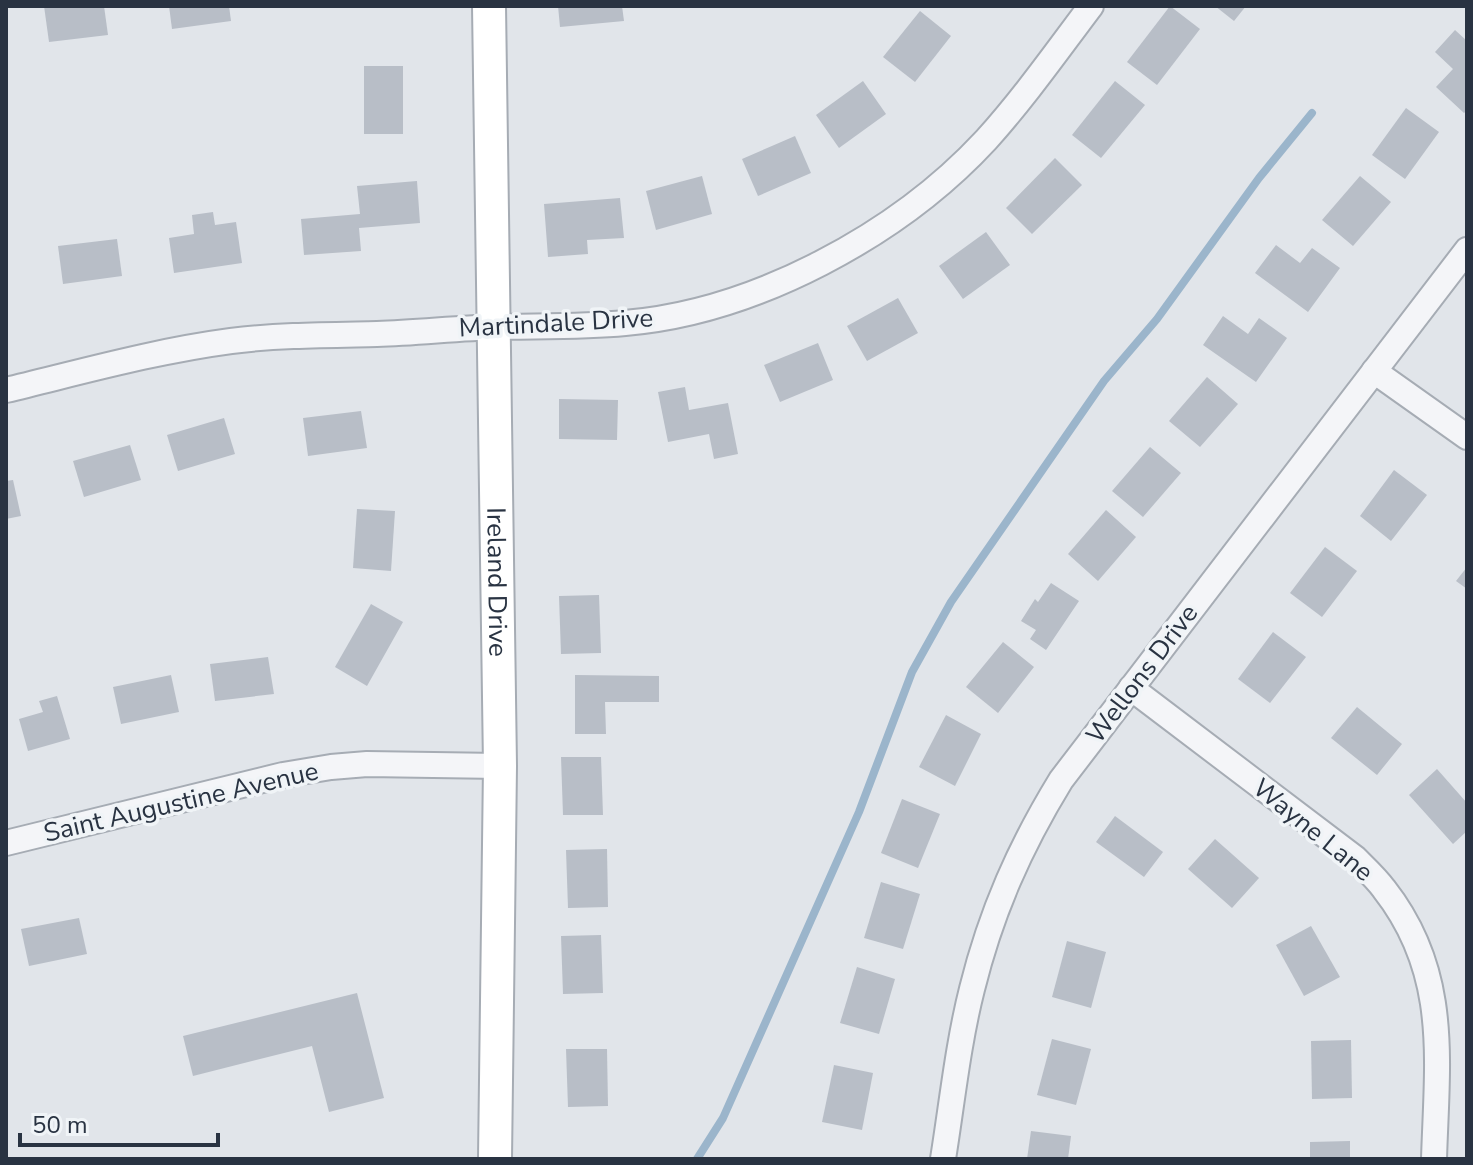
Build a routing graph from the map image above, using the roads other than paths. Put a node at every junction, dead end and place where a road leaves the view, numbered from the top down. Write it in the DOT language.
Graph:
graph roads {
  1 [pos="489,6"];
  2 [pos="1091,6"];
  3 [pos="1467,250"];
  4 [pos="495,327"];
  5 [pos="1374,371"];
  6 [pos="6,390"];
  7 [pos="1467,437"];
  8 [pos="1131,688"];
  9 [pos="500,766"];
  10 [pos="6,843"];
  11 [pos="495,1159"];
  12 [pos="943,1159"];
  13 [pos="1434,1159"];
  1 -- 4 [label="main road, Ireland Drive"];
  2 -- 4 [label="street, Martindale Drive"];
  3 -- 5 [label="street, Wellons Drive"];
  4 -- 6 [label="street, Martindale Drive"];
  4 -- 9 [label="main road, Ireland Drive"];
  5 -- 7 [label="street"];
  5 -- 8 [label="street, Wellons Drive"];
  8 -- 12 [label="street, Wellons Drive"];
  8 -- 13 [label="street, Wayne Lane"];
  9 -- 10 [label="street, Saint Augustine Avenue"];
  9 -- 11 [label="main road, Ireland Drive"];
}
